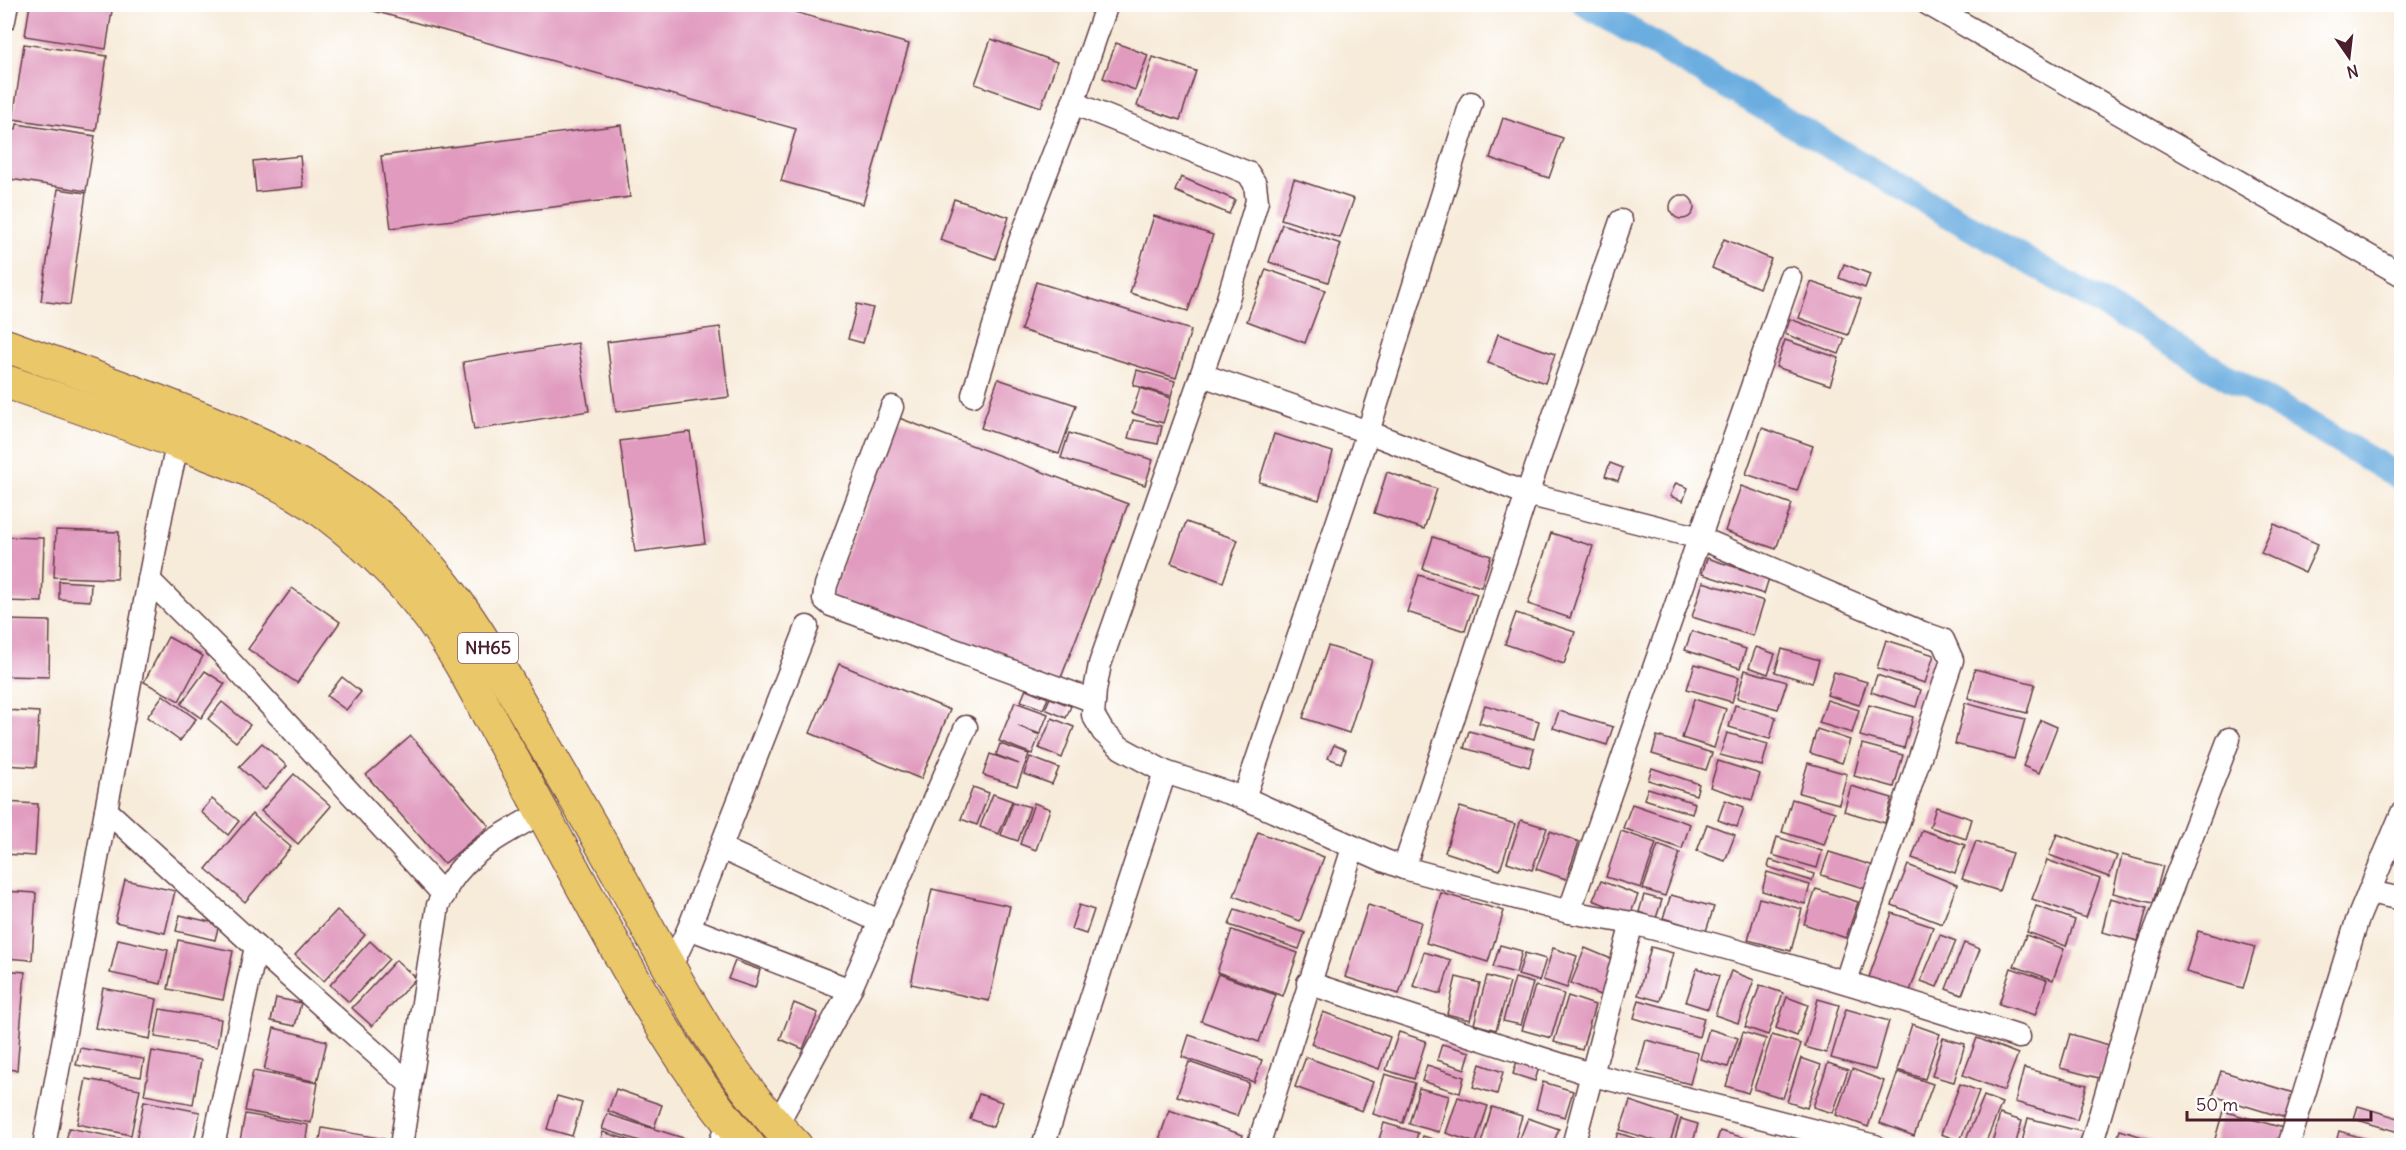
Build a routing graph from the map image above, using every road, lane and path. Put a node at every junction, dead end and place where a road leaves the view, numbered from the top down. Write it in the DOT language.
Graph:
graph roads {
  1 [pos="7,4"];
  2 [pos="1107,4"];
  3 [pos="1928,4"];
  4 [pos="4,20"];
  5 [pos="1471,103"];
  6 [pos="1073,104"];
  7 [pos="1621,221"];
  8 [pos="2402,276"];
  9 [pos="1790,278"];
  10 [pos="4,345"];
  11 [pos="1202,375"];
  12 [pos="4,381"];
  13 [pos="973,395"];
  14 [pos="892,407"];
  15 [pos="1368,432"];
  16 [pos="178,442"];
  17 [pos="1527,494"];
  18 [pos="1700,537"];
  19 [pos="149,580"];
  20 [pos="807,627"];
  21 [pos="1094,701"];
  22 [pos="966,727"];
  23 [pos="2229,739"];
  24 [pos="1165,772"];
  25 [pos="1244,798"];
  26 [pos="106,810"];
  27 [pos="543,812"];
  28 [pos="2402,813"];
  29 [pos="720,848"];
  30 [pos="1353,848"];
  31 [pos="1404,868"];
  32 [pos="2369,892"];
  33 [pos="444,895"];
  34 [pos="2402,899"];
  35 [pos="1569,912"];
  36 [pos="881,922"];
  37 [pos="1632,923"];
  38 [pos="689,928"];
  39 [pos="256,947"];
  40 [pos="669,970"];
  41 [pos="1846,981"];
  42 [pos="1308,984"];
  43 [pos="850,990"];
  44 [pos="2019,1037"];
  45 [pos="1593,1075"];
  46 [pos="410,1084"];
  47 [pos="786,1136"];
  48 [pos="732,1138"];
  49 [pos="1262,1144"];
  50 [pos="44,1146"];
  51 [pos="213,1146"];
  52 [pos="401,1146"];
  53 [pos="1043,1146"];
  54 [pos="1573,1146"];
  55 [pos="1875,1146"];
  56 [pos="2091,1146"];
  57 [pos="2288,1146"];
  1 -- 4 [label="street"];
  2 -- 6 [label="street"];
  3 -- 8 [label="street"];
  5 -- 15 [label="street"];
  6 -- 11 [label="street"];
  6 -- 13 [label="street"];
  7 -- 17 [label="street"];
  9 -- 18 [label="street"];
  10 -- 40 [label="highway, NH65"];
  11 -- 15 [label="street"];
  11 -- 21 [label="street"];
  12 -- 16 [label="highway, NH65"];
  14 -- 21 [label="street"];
  15 -- 17 [label="street"];
  15 -- 25 [label="street"];
  16 -- 19 [label="street"];
  16 -- 27 [label="highway, NH65"];
  17 -- 18 [label="street"];
  17 -- 31 [label="street"];
  18 -- 35 [label="street"];
  18 -- 41 [label="street"];
  19 -- 26 [label="street"];
  19 -- 33 [label="street"];
  20 -- 29 [label="street"];
  21 -- 24 [label="street"];
  22 -- 36 [label="street"];
  23 -- 56 [label="street"];
  24 -- 25 [label="street"];
  24 -- 53 [label="street"];
  25 -- 30 [label="street"];
  26 -- 39 [label="street"];
  26 -- 50 [label="street"];
  27 -- 33 [label="street"];
  27 -- 48 [label="highway, NH65"];
  28 -- 32 [label="street"];
  29 -- 36 [label="street"];
  29 -- 38 [label="street"];
  30 -- 31 [label="street"];
  30 -- 42 [label="street"];
  31 -- 35 [label="street"];
  32 -- 34 [label="street"];
  32 -- 57 [label="street"];
  33 -- 46 [label="street"];
  35 -- 37 [label="street"];
  36 -- 43 [label="street"];
  37 -- 41 [label="street"];
  37 -- 45 [label="street"];
  38 -- 40 [label="street"];
  38 -- 43 [label="street"];
  39 -- 46 [label="street"];
  39 -- 51 [label="street"];
  40 -- 47 [label="highway, NH65"];
  41 -- 44 [label="street"];
  42 -- 45 [label="street"];
  42 -- 49 [label="street"];
  43 -- 47 [label="street"];
  45 -- 54 [label="street"];
  45 -- 55 [label="street"];
  46 -- 52 [label="street"];
}
